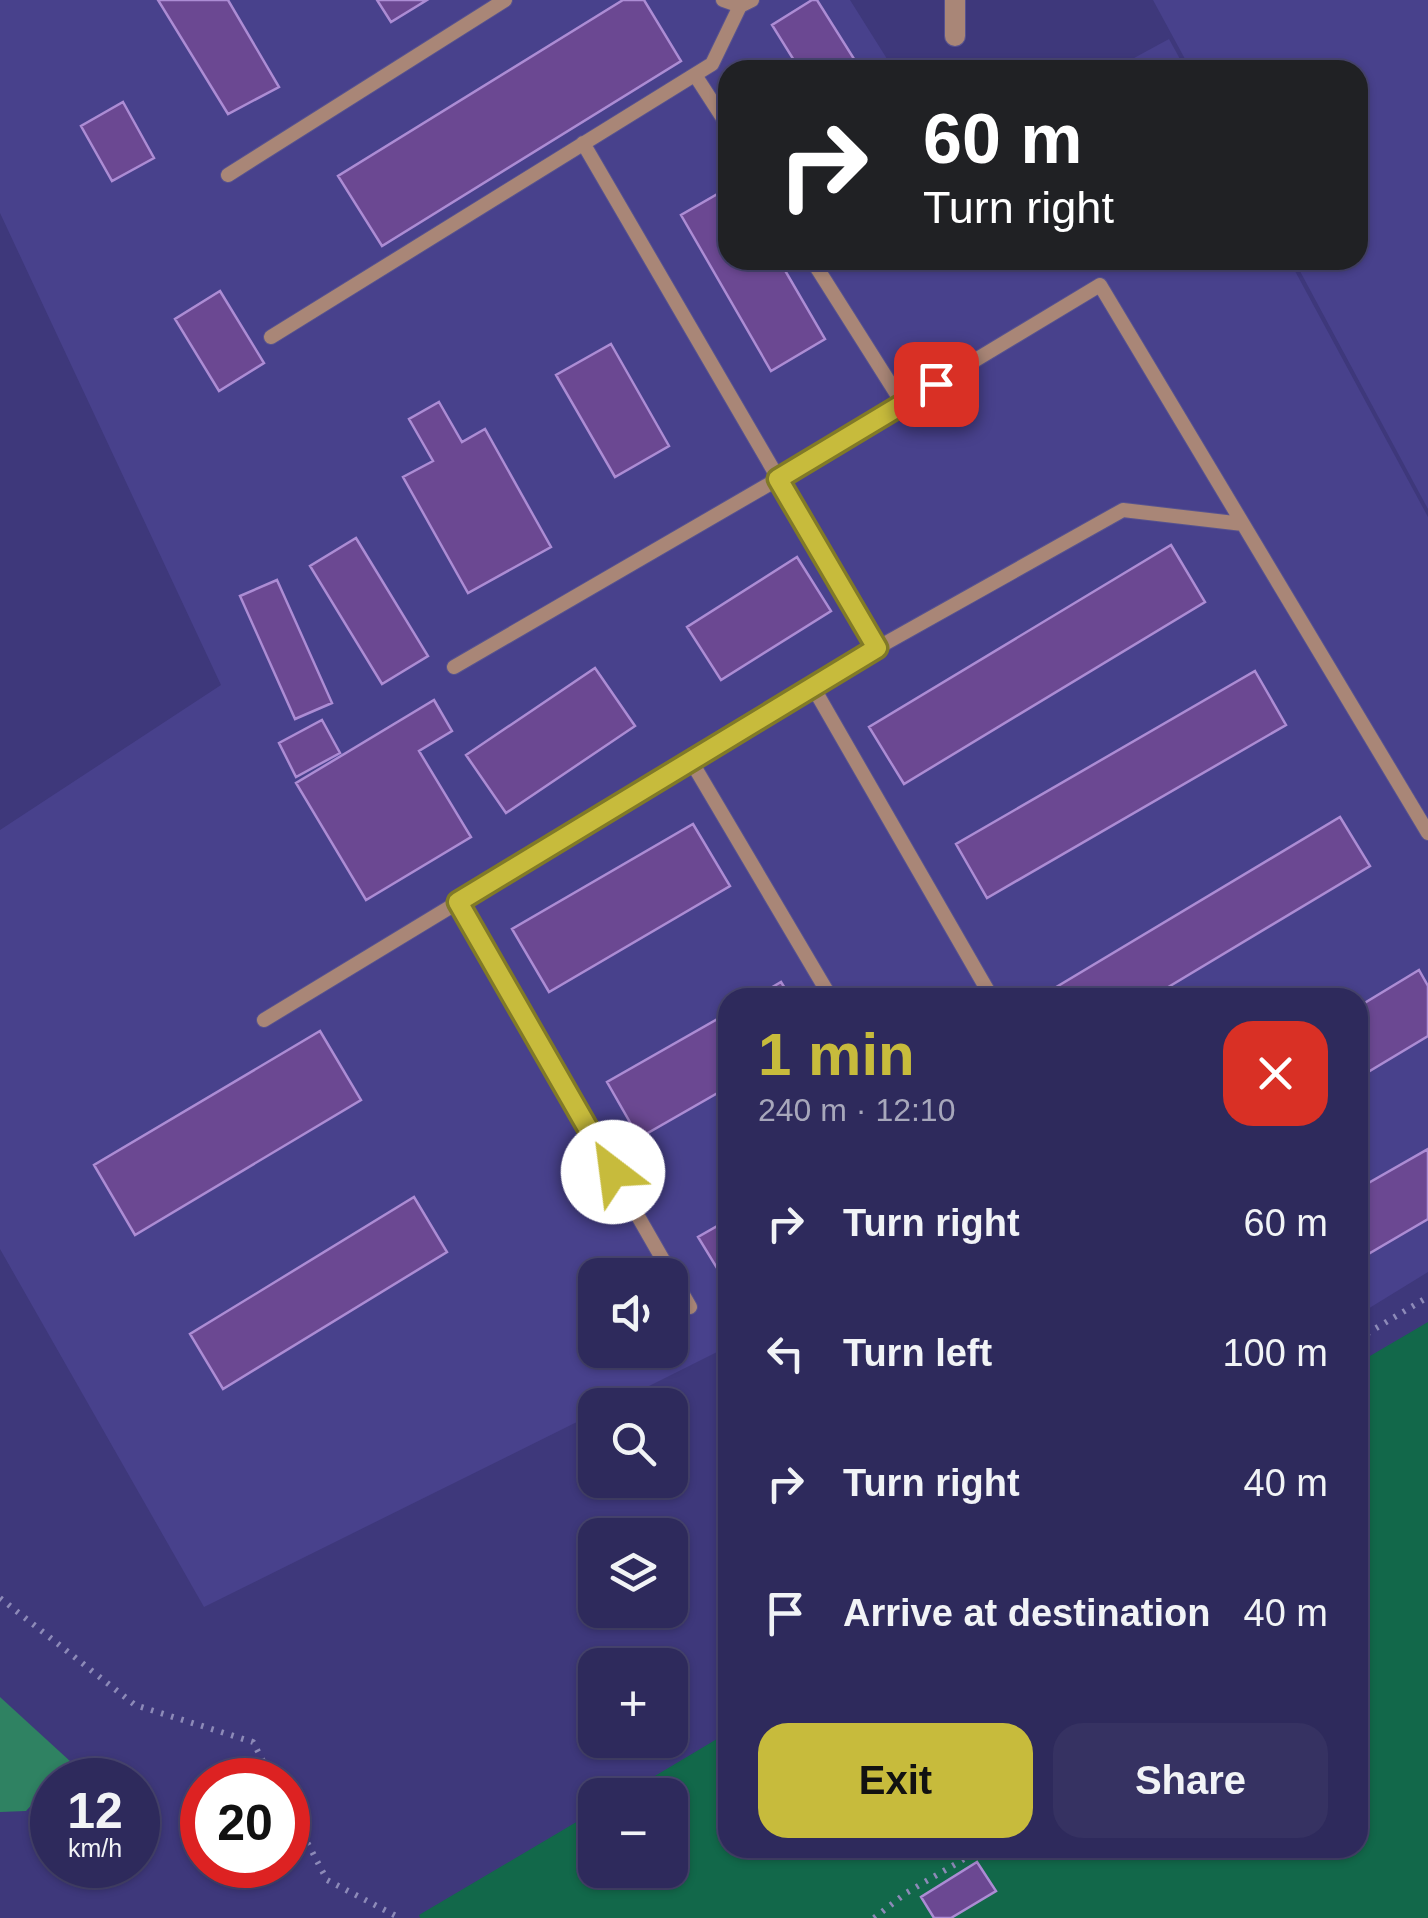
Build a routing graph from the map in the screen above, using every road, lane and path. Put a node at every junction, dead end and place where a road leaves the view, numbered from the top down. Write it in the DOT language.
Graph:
graph roads {
  1 [pos="505,0"];
  2 [pos="723,0"];
  3 [pos="955,0"];
  4 [pos="746,3"];
  5 [pos="955,36"];
  6 [pos="695,75"];
  7 [pos="718,111"];
  8 [pos="583,143"];
  9 [pos="228,175"];
  10 [pos="818,270"];
  11 [pos="271,336"];
  12 [pos="903,404"];
  13 [pos="778,479"];
  14 [pos="1243,524"];
  15 [pos="877,648"];
  16 [pos="454,667"];
  17 [pos="813,687"];
  18 [pos="691,761"];
  19 [pos="1428,833"];
  20 [pos="458,902"];
  21 [pos="826,988"];
  22 [pos="986,988"];
  23 [pos="264,1020"];
  24 [pos="1428,1296"];
  25 [pos="690,1307"];
  26 [pos="1368,1333"];
  27 [pos="0,1598"];
  28 [pos="262,1758"];
  29 [pos="310,1848"];
  30 [pos="965,1858"];
  31 [pos="400,1918"];
  32 [pos="874,1918"];
  1 -- 9 [label="lane"];
  2 -- 4 [label="lane"];
  3 -- 5 [label="street"];
  4 -- 6 [label="lane"];
  6 -- 7 [label="lane"];
  6 -- 8 [label="lane"];
  8 -- 11 [label="lane"];
  8 -- 13 [label="lane"];
  10 -- 12 [label="lane"];
  12 -- 13 [label="lane"];
  12 -- 14 [label="lane"];
  13 -- 15 [label="lane"];
  13 -- 16 [label="lane"];
  14 -- 15 [label="lane"];
  14 -- 19 [label="lane"];
  15 -- 17 [label="lane"];
  17 -- 18 [label="lane"];
  17 -- 22 [label="lane"];
  18 -- 20 [label="lane"];
  18 -- 21 [label="lane"];
  20 -- 23 [label="lane"];
  20 -- 25 [label="lane"];
  24 -- 26 [label="path"];
  27 -- 28 [label="path"];
  29 -- 31 [label="path"];
  30 -- 32 [label="path"];
}
